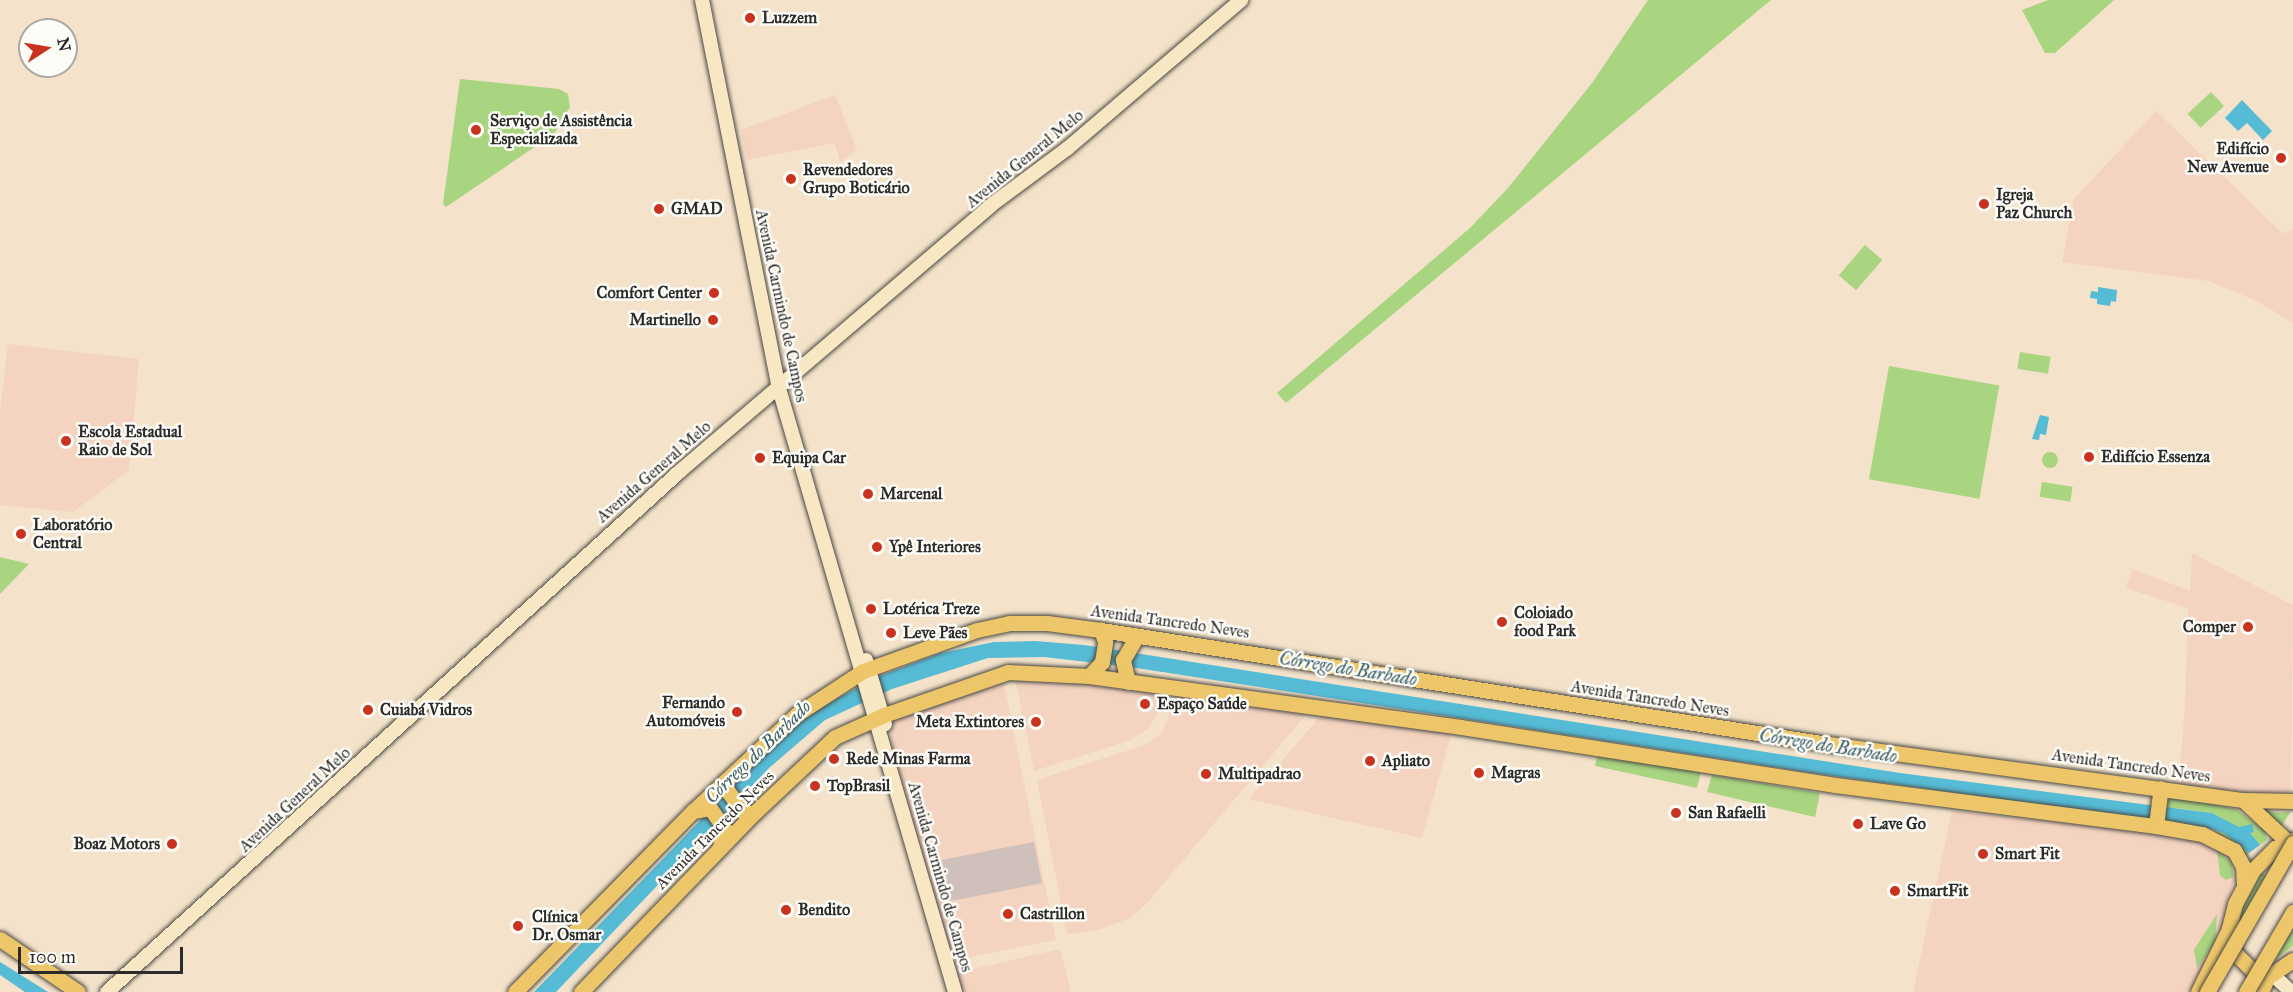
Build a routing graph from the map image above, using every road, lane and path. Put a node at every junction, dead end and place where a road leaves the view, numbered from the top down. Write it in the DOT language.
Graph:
graph roads {
  1 [pos="702,0"];
  2 [pos="1241,0"];
  3 [pos="778,385"];
  4 [pos="1103,636"];
  5 [pos="1129,648"];
  6 [pos="865,673"];
  7 [pos="1089,676"];
  8 [pos="1128,682"];
  9 [pos="877,711"];
  10 [pos="726,786"];
  11 [pos="2160,792"];
  12 [pos="2243,800"];
  13 [pos="2293,801"];
  14 [pos="693,811"];
  15 [pos="747,813"];
  16 [pos="2157,823"];
  17 [pos="2288,840"];
  18 [pos="718,851"];
  19 [pos="2244,884"];
  20 [pos="2293,912"];
  21 [pos="2229,928"];
  22 [pos="0,939"];
  23 [pos="2293,960"];
  24 [pos="2271,974"];
  25 [pos="78,992"];
  26 [pos="107,992"];
  27 [pos="515,992"];
  28 [pos="581,992"];
  29 [pos="955,992"];
  30 [pos="2198,992"];
  31 [pos="2207,992"];
  32 [pos="2246,992"];
  33 [pos="2261,992"];
  34 [pos="2291,992"];
  1 -- 3 [label="main road, Avenida Carmindo de Campos"];
  2 -- 3 [label="main road, Avenida General Melo"];
  3 -- 6 [label="main road, Avenida Carmindo de Campos"];
  3 -- 26 [label="main road, Avenida General Melo"];
  4 -- 5 [label="main road, Avenida Tancredo Neves"];
  4 -- 6 [label="main road, Avenida Tancredo Neves"];
  4 -- 7 [label="main road"];
  5 -- 8 [label="main road"];
  5 -- 11 [label="main road, Avenida Tancredo Neves"];
  6 -- 9 [label="main road, Avenida Carmindo de Campos"];
  6 -- 10 [label="main road, Avenida Tancredo Neves"];
  7 -- 8 [label="main road, Avenida Tancredo Neves"];
  7 -- 9 [label="main road, Avenida Tancredo Neves"];
  8 -- 16 [label="main road, Avenida Tancredo Neves"];
  9 -- 15 [label="main road, Avenida Tancredo Neves"];
  9 -- 29 [label="main road, Avenida Carmindo de Campos"];
  10 -- 14 [label="main road, Avenida Tancredo Neves"];
  10 -- 15 [label="main road"];
  11 -- 12 [label="main road, Avenida Tancredo Neves"];
  11 -- 16 [label="main road"];
  12 -- 13 [label="main road, Avenida Tancredo Neves"];
  12 -- 17 [label="main road"];
  14 -- 18 [label="main road"];
  14 -- 27 [label="main road, Avenida Tancredo Neves"];
  15 -- 18 [label="main road, Avenida Tancredo Neves"];
  16 -- 19 [label="main road, Avenida Tancredo Neves"];
  17 -- 19 [label="main road"];
  17 -- 31 [label="main road, bridge"];
  18 -- 28 [label="main road, Avenida Tancredo Neves"];
  19 -- 21 [label="main road"];
  20 -- 32 [label="main road, bridge"];
  21 -- 24 [label="main road"];
  21 -- 30 [label="main road"];
  22 -- 25 [label="main road"];
  23 -- 24 [label="main road"];
  24 -- 33 [label="main road"];
  24 -- 34 [label="main road"];
}
